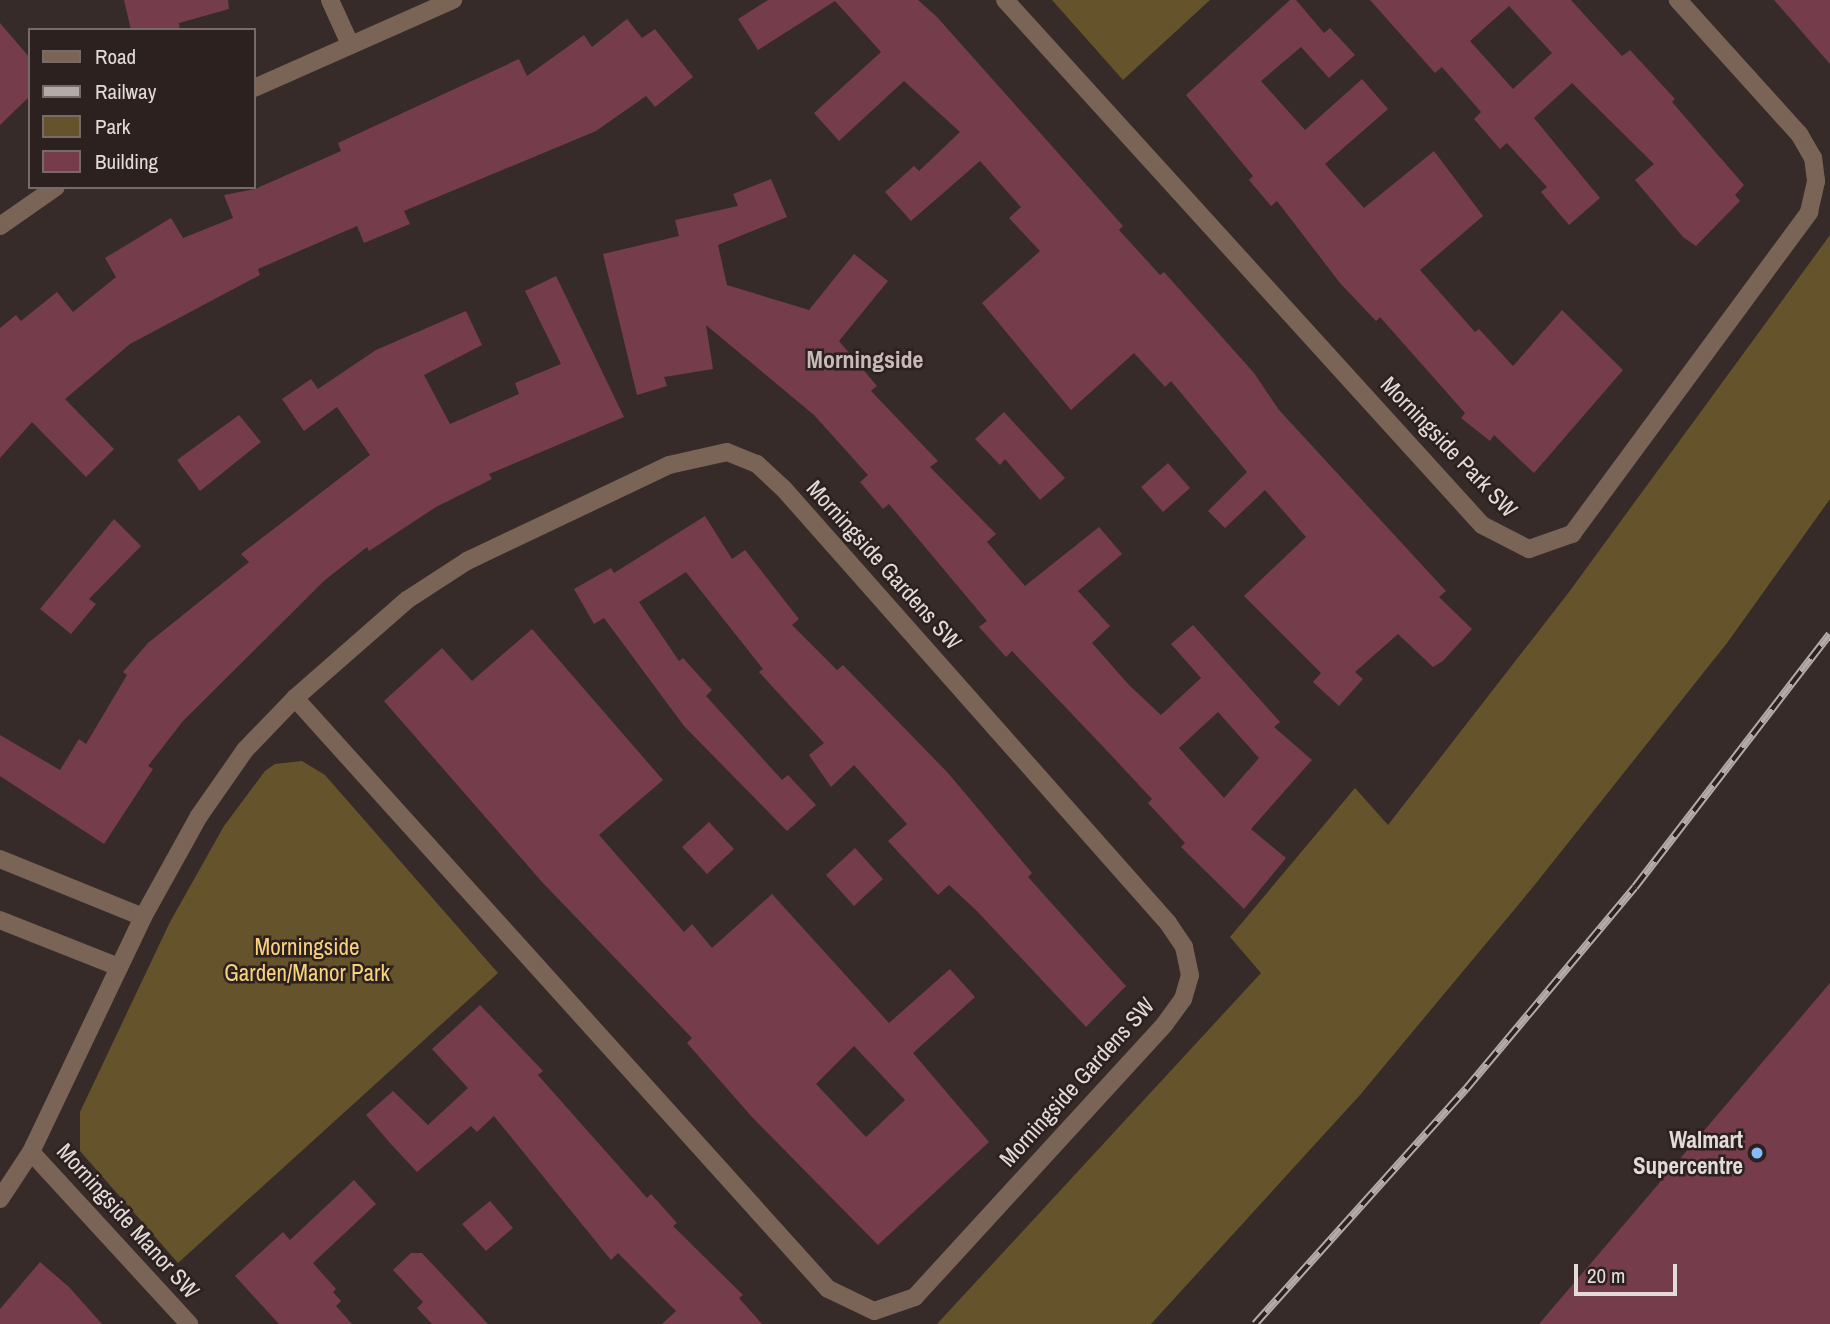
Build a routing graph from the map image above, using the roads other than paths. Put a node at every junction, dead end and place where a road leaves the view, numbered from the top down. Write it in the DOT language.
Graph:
graph roads {
  1 [pos="330,0"];
  2 [pos="453,0"];
  3 [pos="1005,0"];
  4 [pos="1678,0"];
  5 [pos="350,44"];
  6 [pos="256,87"];
  7 [pos="53,189"];
  8 [pos="0,226"];
  9 [pos="295,698"];
  10 [pos="0,859"];
  11 [pos="144,917"];
  12 [pos="0,920"];
  13 [pos="119,967"];
  14 [pos="31,1152"];
  15 [pos="0,1199"];
  16 [pos="189,1324"];
  1 -- 5 [label="street"];
  2 -- 5 [label="street"];
  3 -- 4 [label="street, Morningside Park SW"];
  5 -- 6 [label="street"];
  7 -- 8 [label="street"];
  9 -- 9 [label="street, Morningside Gardens SW"];
  9 -- 11 [label="street, Morningside Gardens SW"];
  10 -- 11 [label="street"];
  11 -- 13 [label="street, Morningside Manor SW"];
  12 -- 13 [label="street"];
  13 -- 14 [label="street, Morningside Manor SW"];
  14 -- 15 [label="street, Morningside Manor SW"];
  14 -- 16 [label="street, Morningside Manor SW"];
}
